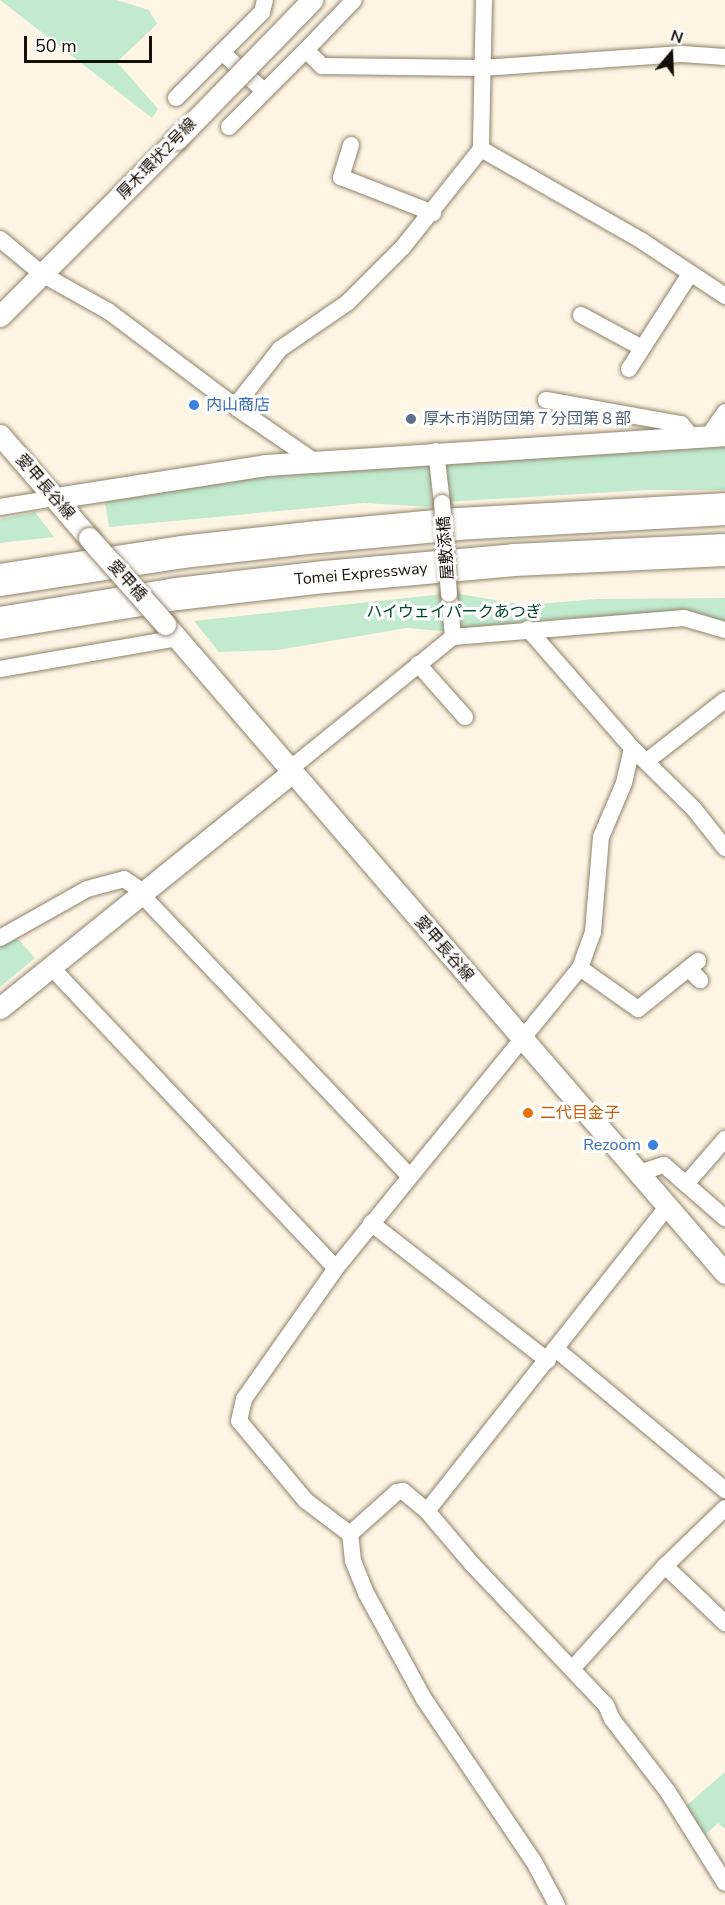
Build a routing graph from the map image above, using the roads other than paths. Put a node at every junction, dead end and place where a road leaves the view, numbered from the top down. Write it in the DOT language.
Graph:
graph roads {
  1 [pos="265,0"];
  2 [pos="312,0"];
  3 [pos="354,0"];
  4 [pos="484,0"];
  5 [pos="306,50"];
  6 [pos="222,52"];
  7 [pos="725,57"];
  8 [pos="482,68"];
  9 [pos="264,91"];
  10 [pos="176,98"];
  11 [pos="229,127"];
  12 [pos="351,145"];
  13 [pos="481,149"];
  14 [pos="433,213"];
  15 [pos="0,239"];
  16 [pos="42,274"];
  17 [pos="690,274"];
  18 [pos="725,296"];
  19 [pos="591,315"];
  20 [pos="0,316"];
  21 [pos="642,348"];
  22 [pos="629,369"];
  23 [pos="557,400"];
  24 [pos="237,408"];
  25 [pos="725,412"];
  26 [pos="0,435"];
  27 [pos="708,435"];
  28 [pos="436,451"];
  29 [pos="314,461"];
  30 [pos="55,498"];
  31 [pos="0,507"];
  32 [pos="725,509"];
  33 [pos="89,538"];
  34 [pos="725,550"];
  35 [pos="0,580"];
  36 [pos="0,623"];
  37 [pos="528,629"];
  38 [pos="725,630"];
  39 [pos="171,631"];
  40 [pos="453,637"];
  41 [pos="418,664"];
  42 [pos="0,669"];
  43 [pos="725,700"];
  44 [pos="465,717"];
  45 [pos="632,748"];
  46 [pos="647,760"];
  47 [pos="292,772"];
  48 [pos="725,849"];
  49 [pos="141,892"];
  50 [pos="0,938"];
  51 [pos="50,966"];
  52 [pos="580,968"];
  53 [pos="696,970"];
  54 [pos="0,1008"];
  55 [pos="522,1039"];
  56 [pos="725,1139"];
  57 [pos="639,1173"];
  58 [pos="409,1175"];
  59 [pos="686,1184"];
  60 [pos="668,1206"];
  61 [pos="725,1218"];
  62 [pos="371,1223"];
  63 [pos="336,1268"];
  64 [pos="725,1273"];
  65 [pos="552,1356"];
  66 [pos="725,1490"];
  67 [pos="725,1508"];
  68 [pos="427,1511"];
  69 [pos="350,1534"];
  70 [pos="665,1566"];
  71 [pos="725,1623"];
  72 [pos="573,1668"];
  73 [pos="725,1883"];
  74 [pos="557,1905"];
  1 -- 6 [label="street"];
  2 -- 16 [label="street, 厚木環状2号線, bridge"];
  3 -- 5 [label="street"];
  4 -- 8 [label="street"];
  5 -- 8 [label="street"];
  5 -- 9 [label="street"];
  6 -- 9 [label="street"];
  6 -- 10 [label="street"];
  7 -- 8 [label="street"];
  8 -- 13 [label="street"];
  9 -- 11 [label="street"];
  12 -- 14 [label="street"];
  13 -- 14 [label="street"];
  13 -- 17 [label="street"];
  14 -- 24 [label="street"];
  15 -- 16 [label="street"];
  16 -- 20 [label="street, 厚木環状2号線"];
  16 -- 24 [label="street"];
  17 -- 18 [label="street"];
  17 -- 21 [label="street"];
  19 -- 21 [label="street"];
  21 -- 22 [label="street"];
  23 -- 27 [label="street"];
  24 -- 29 [label="street"];
  25 -- 27 [label="street"];
  26 -- 30 [label="street, 愛甲長谷線"];
  27 -- 28 [label="street"];
  28 -- 29 [label="street"];
  28 -- 40 [label="street, 屋敷添橋, bridge"];
  29 -- 30 [label="street"];
  30 -- 31 [label="street"];
  30 -- 33 [label="street, 愛甲長谷線"];
  32 -- 35 [label="highway"];
  33 -- 39 [label="street, 愛甲橋, bridge"];
  34 -- 36 [label="highway, Tomei Expressway"];
  37 -- 38 [label="street"];
  37 -- 40 [label="street"];
  37 -- 45 [label="street"];
  39 -- 42 [label="street"];
  39 -- 47 [label="street, 愛甲長谷線"];
  40 -- 41 [label="street"];
  41 -- 44 [label="street"];
  41 -- 47 [label="street"];
  43 -- 46 [label="street"];
  45 -- 46 [label="street"];
  45 -- 52 [label="street"];
  46 -- 48 [label="street"];
  47 -- 49 [label="street"];
  47 -- 55 [label="street, 愛甲長谷線"];
  49 -- 50 [label="street"];
  49 -- 51 [label="street"];
  49 -- 58 [label="street"];
  51 -- 54 [label="street"];
  51 -- 63 [label="street"];
  52 -- 53 [label="street"];
  52 -- 55 [label="street"];
  55 -- 57 [label="street, 愛甲長谷線"];
  55 -- 58 [label="street"];
  56 -- 59 [label="street"];
  57 -- 59 [label="street"];
  57 -- 60 [label="street, 愛甲長谷線"];
  58 -- 62 [label="street"];
  59 -- 61 [label="street"];
  60 -- 64 [label="street, 愛甲長谷線"];
  60 -- 65 [label="street"];
  62 -- 63 [label="street"];
  62 -- 65 [label="street"];
  63 -- 69 [label="street"];
  65 -- 66 [label="street"];
  65 -- 68 [label="street"];
  67 -- 70 [label="street"];
  68 -- 69 [label="street"];
  68 -- 72 [label="street"];
  69 -- 74 [label="street"];
  70 -- 71 [label="street"];
  70 -- 72 [label="street"];
  72 -- 73 [label="street"];
}
